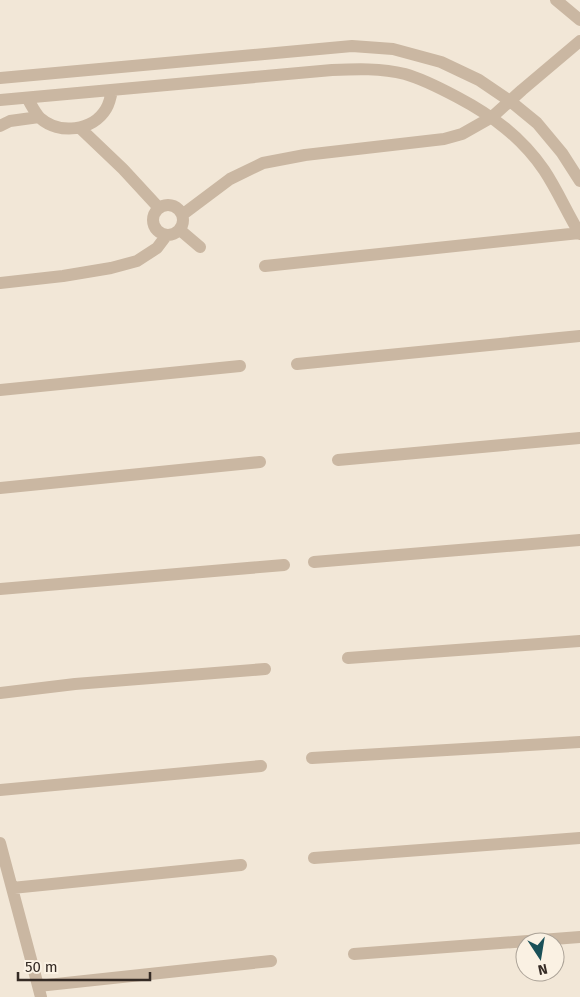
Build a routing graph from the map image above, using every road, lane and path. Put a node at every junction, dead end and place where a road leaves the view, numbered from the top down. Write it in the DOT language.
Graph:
graph roads {
  1 [pos="556,0"];
  2 [pos="580,20"];
  3 [pos="580,41"];
  4 [pos="176,62"];
  5 [pos="0,78"];
  6 [pos="178,84"];
  7 [pos="112,90"];
  8 [pos="27,98"];
  9 [pos="0,100"];
  10 [pos="510,101"];
  11 [pos="39,117"];
  12 [pos="492,117"];
  13 [pos="0,126"];
  14 [pos="80,128"];
  15 [pos="580,182"];
  16 [pos="159,208"];
  17 [pos="182,215"];
  18 [pos="180,230"];
  19 [pos="580,233"];
  20 [pos="166,236"];
  21 [pos="200,247"];
  22 [pos="265,266"];
  23 [pos="0,283"];
  24 [pos="580,336"];
  25 [pos="297,364"];
  26 [pos="240,366"];
  27 [pos="0,390"];
  28 [pos="580,438"];
  29 [pos="338,460"];
  30 [pos="260,462"];
  31 [pos="0,488"];
  32 [pos="580,540"];
  33 [pos="314,562"];
  34 [pos="284,565"];
  35 [pos="0,589"];
  36 [pos="580,641"];
  37 [pos="348,658"];
  38 [pos="265,669"];
  39 [pos="0,693"];
  40 [pos="580,742"];
  41 [pos="312,758"];
  42 [pos="261,766"];
  43 [pos="0,790"];
  44 [pos="580,838"];
  45 [pos="0,843"];
  46 [pos="314,858"];
  47 [pos="241,865"];
  48 [pos="12,888"];
  49 [pos="580,937"];
  50 [pos="354,954"];
  51 [pos="271,961"];
  52 [pos="40,991"];
  1 -- 2 [label="street"];
  3 -- 10 [label="street"];
  4 -- 5 [label="street"];
  4 -- 6 [label="street"];
  4 -- 10 [label="street"];
  6 -- 7 [label="street"];
  6 -- 12 [label="street"];
  7 -- 8 [label="street"];
  7 -- 14 [label="street"];
  8 -- 9 [label="street"];
  8 -- 11 [label="street"];
  10 -- 12 [label="street"];
  10 -- 15 [label="street"];
  11 -- 13 [label="street"];
  11 -- 14 [label="street"];
  12 -- 17 [label="street"];
  12 -- 19 [label="street"];
  14 -- 16 [label="street"];
  16 -- 17 [label="street"];
  16 -- 20 [label="street"];
  17 -- 18 [label="street"];
  18 -- 20 [label="street"];
  18 -- 21 [label="street"];
  19 -- 22 [label="street"];
  20 -- 23 [label="street"];
  24 -- 25 [label="street"];
  26 -- 27 [label="street"];
  28 -- 29 [label="street"];
  30 -- 31 [label="street"];
  32 -- 33 [label="street"];
  34 -- 35 [label="street"];
  36 -- 37 [label="street"];
  38 -- 39 [label="street"];
  40 -- 41 [label="street"];
  42 -- 43 [label="street"];
  44 -- 46 [label="street"];
  45 -- 48 [label="street"];
  47 -- 48 [label="street"];
  48 -- 52 [label="street"];
  49 -- 50 [label="street"];
  51 -- 52 [label="street"];
}
